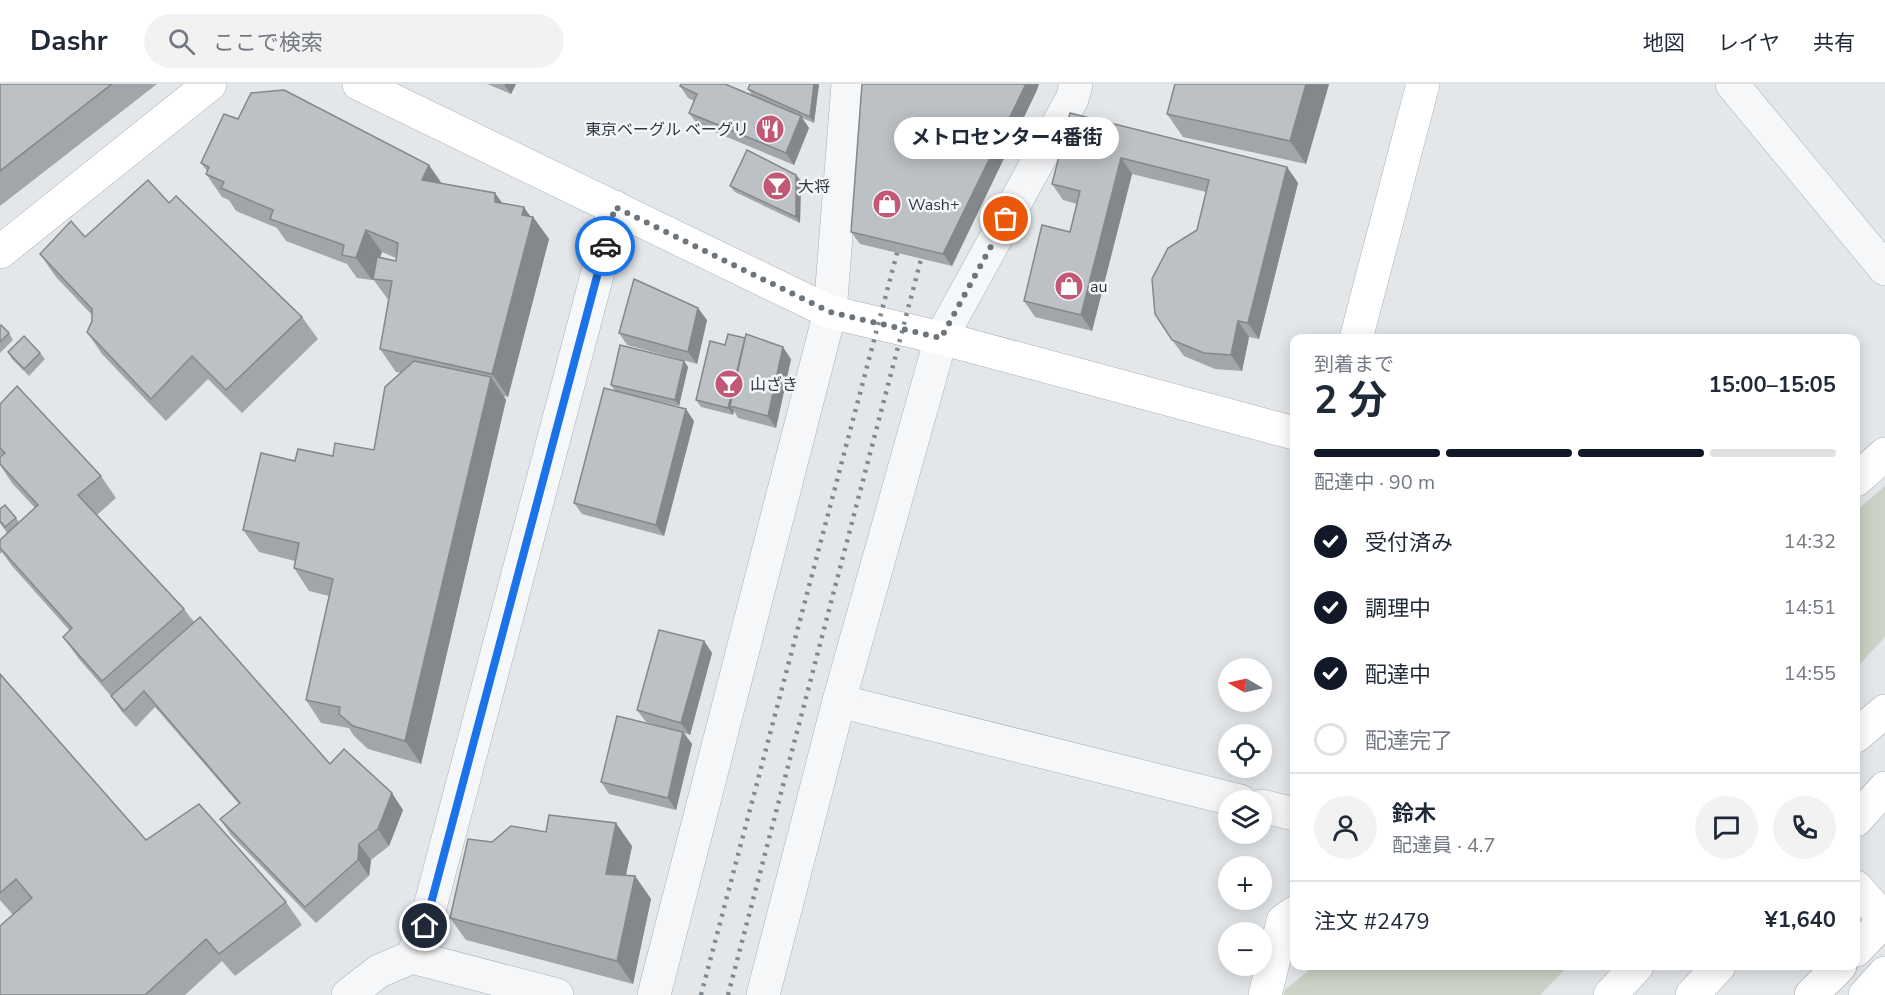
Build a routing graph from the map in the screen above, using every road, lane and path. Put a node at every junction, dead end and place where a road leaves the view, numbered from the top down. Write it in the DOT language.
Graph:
graph roads {
  1 [pos="210,84"];
  2 [pos="358,84"];
  3 [pos="848,84"];
  4 [pos="1076,84"];
  5 [pos="1423,84"];
  6 [pos="1732,84"];
  7 [pos="615,207"];
  8 [pos="0,252"];
  9 [pos="1885,269"];
  10 [pos="830,312"];
  11 [pos="1357,334"];
  12 [pos="941,338"];
  13 [pos="1290,432"];
  14 [pos="1885,454"];
  15 [pos="1860,476"];
  16 [pos="839,702"];
  17 [pos="1885,711"];
  18 [pos="1860,733"];
  19 [pos="1885,788"];
  20 [pos="1218,796"];
  21 [pos="1272,808"];
  22 [pos="1290,813"];
  23 [pos="1860,816"];
  24 [pos="1860,892"];
  25 [pos="1290,916"];
  26 [pos="1885,920"];
  27 [pos="1860,946"];
  28 [pos="412,957"];
  29 [pos="1633,970"];
  30 [pos="1715,970"];
  31 [pos="1836,970"];
  32 [pos="1885,974"];
  33 [pos="348,995"];
  34 [pos="557,995"];
  35 [pos="654,995"];
  36 [pos="763,995"];
  37 [pos="1265,995"];
  38 [pos="1610,995"];
  39 [pos="1692,995"];
  40 [pos="1811,995"];
  41 [pos="1864,995"];
  1 -- 8 [label="main road"];
  2 -- 7 [label="main road"];
  3 -- 10 [label="street"];
  4 -- 12 [label="street"];
  5 -- 11 [label="main road"];
  6 -- 9 [label="street"];
  7 -- 10 [label="main road"];
  7 -- 28 [label="street"];
  10 -- 12 [label="main road"];
  10 -- 35 [label="street"];
  12 -- 13 [label="main road"];
  12 -- 16 [label="street"];
  14 -- 15 [label="main road"];
  16 -- 20 [label="street"];
  16 -- 36 [label="street"];
  17 -- 18 [label="main road"];
  19 -- 23 [label="main road"];
  21 -- 22 [label="street"];
  24 -- 26 [label="main road"];
  25 -- 37 [label="main road"];
  26 -- 27 [label="main road"];
  28 -- 33 [label="street"];
  28 -- 34 [label="street"];
  29 -- 38 [label="main road"];
  30 -- 39 [label="main road"];
  31 -- 40 [label="main road"];
  32 -- 41 [label="main road"];
}
